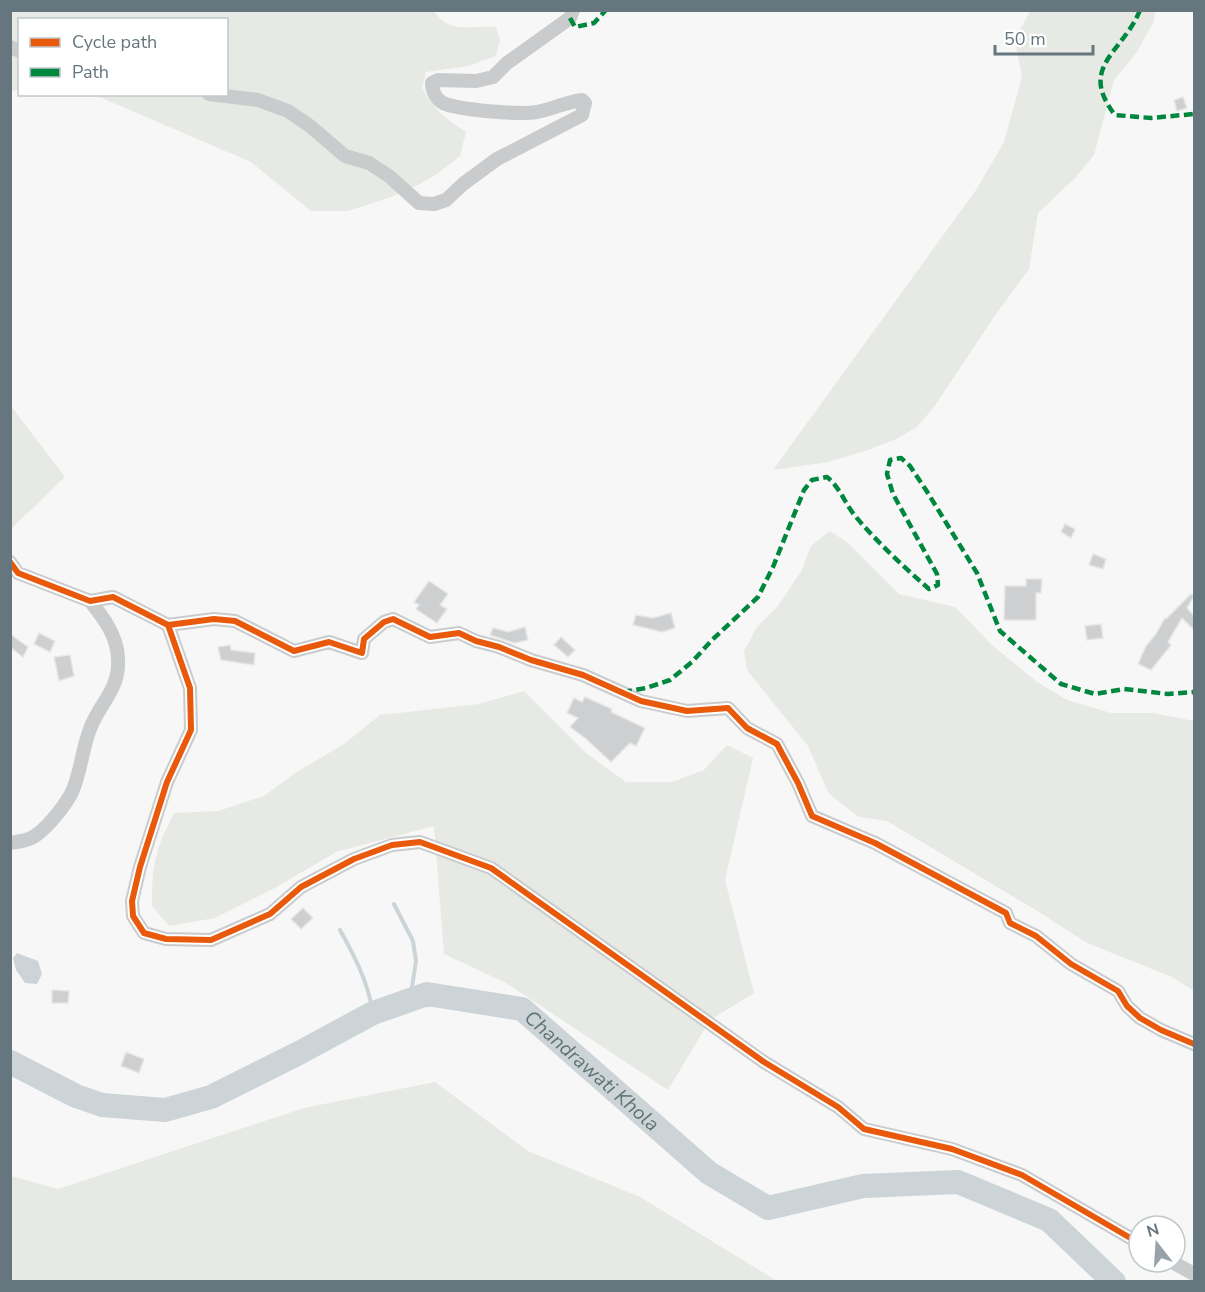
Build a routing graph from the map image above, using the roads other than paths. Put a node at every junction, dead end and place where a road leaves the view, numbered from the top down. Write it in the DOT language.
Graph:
graph roads {
  1 [pos="573,10"];
  2 [pos="225,96"];
  3 [pos="10,562"];
  4 [pos="90,601"];
  5 [pos="168,625"];
  6 [pos="10,843"];
  7 [pos="1194,1044"];
  8 [pos="1127,1236"];
  1 -- 2 [label="street"];
  3 -- 4 [label="street"];
  4 -- 5 [label="street"];
  4 -- 6 [label="street"];
  5 -- 7 [label="street"];
  5 -- 8 [label="street"];
}
